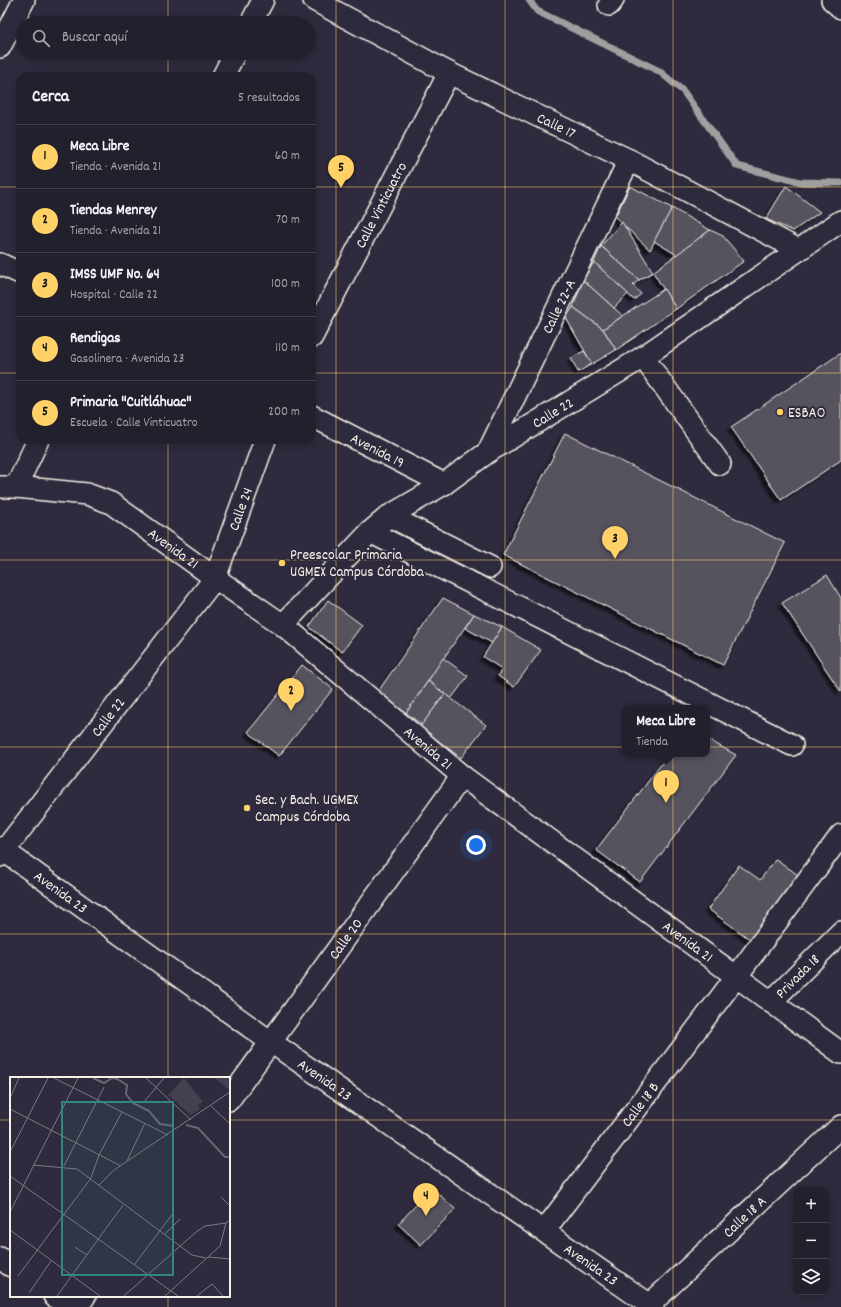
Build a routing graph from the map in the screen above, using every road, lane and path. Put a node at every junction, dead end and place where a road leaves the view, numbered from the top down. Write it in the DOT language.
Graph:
graph roads {
  1 [pos="24,0"];
  2 [pos="264,0"];
  3 [pos="314,0"];
  4 [pos="832,0"];
  5 [pos="841,8"];
  6 [pos="255,16"];
  7 [pos="0,47"];
  8 [pos="231,60"];
  9 [pos="225,72"];
  10 [pos="449,74"];
  11 [pos="629,160"];
  12 [pos="841,221"];
  13 [pos="799,250"];
  14 [pos="0,264"];
  15 [pos="16,271"];
  16 [pos="316,329"];
  17 [pos="643,357"];
  18 [pos="316,418"];
  19 [pos="35,444"];
  20 [pos="264,444"];
  21 [pos="488,452"];
  22 [pos="720,464"];
  23 [pos="444,484"];
  24 [pos="8,487"];
  25 [pos="389,516"];
  26 [pos="370,532"];
  27 [pos="490,567"];
  28 [pos="215,578"];
  29 [pos="283,625"];
  30 [pos="792,745"];
  31 [pos="462,776"];
  32 [pos="841,835"];
  33 [pos="1,852"];
  34 [pos="841,932"];
  35 [pos="736,977"];
  36 [pos="771,1002"];
  37 [pos="271,1042"];
  38 [pos="841,1053"];
  39 [pos="230,1099"];
  40 [pos="841,1126"];
  41 [pos="544,1231"];
  42 [pos="0,1258"];
  43 [pos="10,1265"];
  44 [pos="55,1297"];
  45 [pos="84,1297"];
  46 [pos="650,1306"];
  47 [pos="69,1307"];
  48 [pos="77,1307"];
  1 -- 7 [label="street"];
  2 -- 6 [label="street"];
  3 -- 10 [label="street, Calle 17"];
  4 -- 5 [label="street"];
  8 -- 9 [label="street"];
  10 -- 11 [label="street, Calle 17"];
  10 -- 16 [label="street, Calle Vinticuatro"];
  11 -- 13 [label="street, Calle 17"];
  11 -- 21 [label="street, Calle 22-A"];
  12 -- 13 [label="street, Calle 22"];
  13 -- 17 [label="street, Calle 22"];
  14 -- 15 [label="street"];
  17 -- 21 [label="street, Calle 22"];
  17 -- 22 [label="street"];
  18 -- 23 [label="street, Avenida 19"];
  19 -- 24 [label="street"];
  20 -- 28 [label="street, Calle 24"];
  21 -- 23 [label="street, Calle 22"];
  23 -- 25 [label="street, Calle 22"];
  24 -- 28 [label="street, Avenida 21"];
  25 -- 26 [label="street, Calle 22"];
  25 -- 27 [label="street"];
  26 -- 29 [label="street, Calle 22"];
  26 -- 30 [label="street"];
  28 -- 29 [label="street, Avenida 21"];
  28 -- 33 [label="street, Calle 22"];
  29 -- 31 [label="street, Avenida 21"];
  31 -- 35 [label="street, Avenida 21"];
  31 -- 37 [label="street, Calle 20"];
  32 -- 35 [label="street, Calle 18 B"];
  33 -- 37 [label="street, Avenida 23"];
  34 -- 36 [label="street, Privada 18"];
  35 -- 36 [label="street, Avenida 21"];
  35 -- 41 [label="street, Calle 18 B"];
  36 -- 38 [label="street, Avenida 21"];
  37 -- 39 [label="street, Calle 20"];
  37 -- 41 [label="street, Avenida 23"];
  40 -- 46 [label="street, Calle 18 A"];
  41 -- 46 [label="street, Avenida 23"];
  42 -- 43 [label="street"];
  44 -- 47 [label="street"];
  45 -- 48 [label="street"];
}
